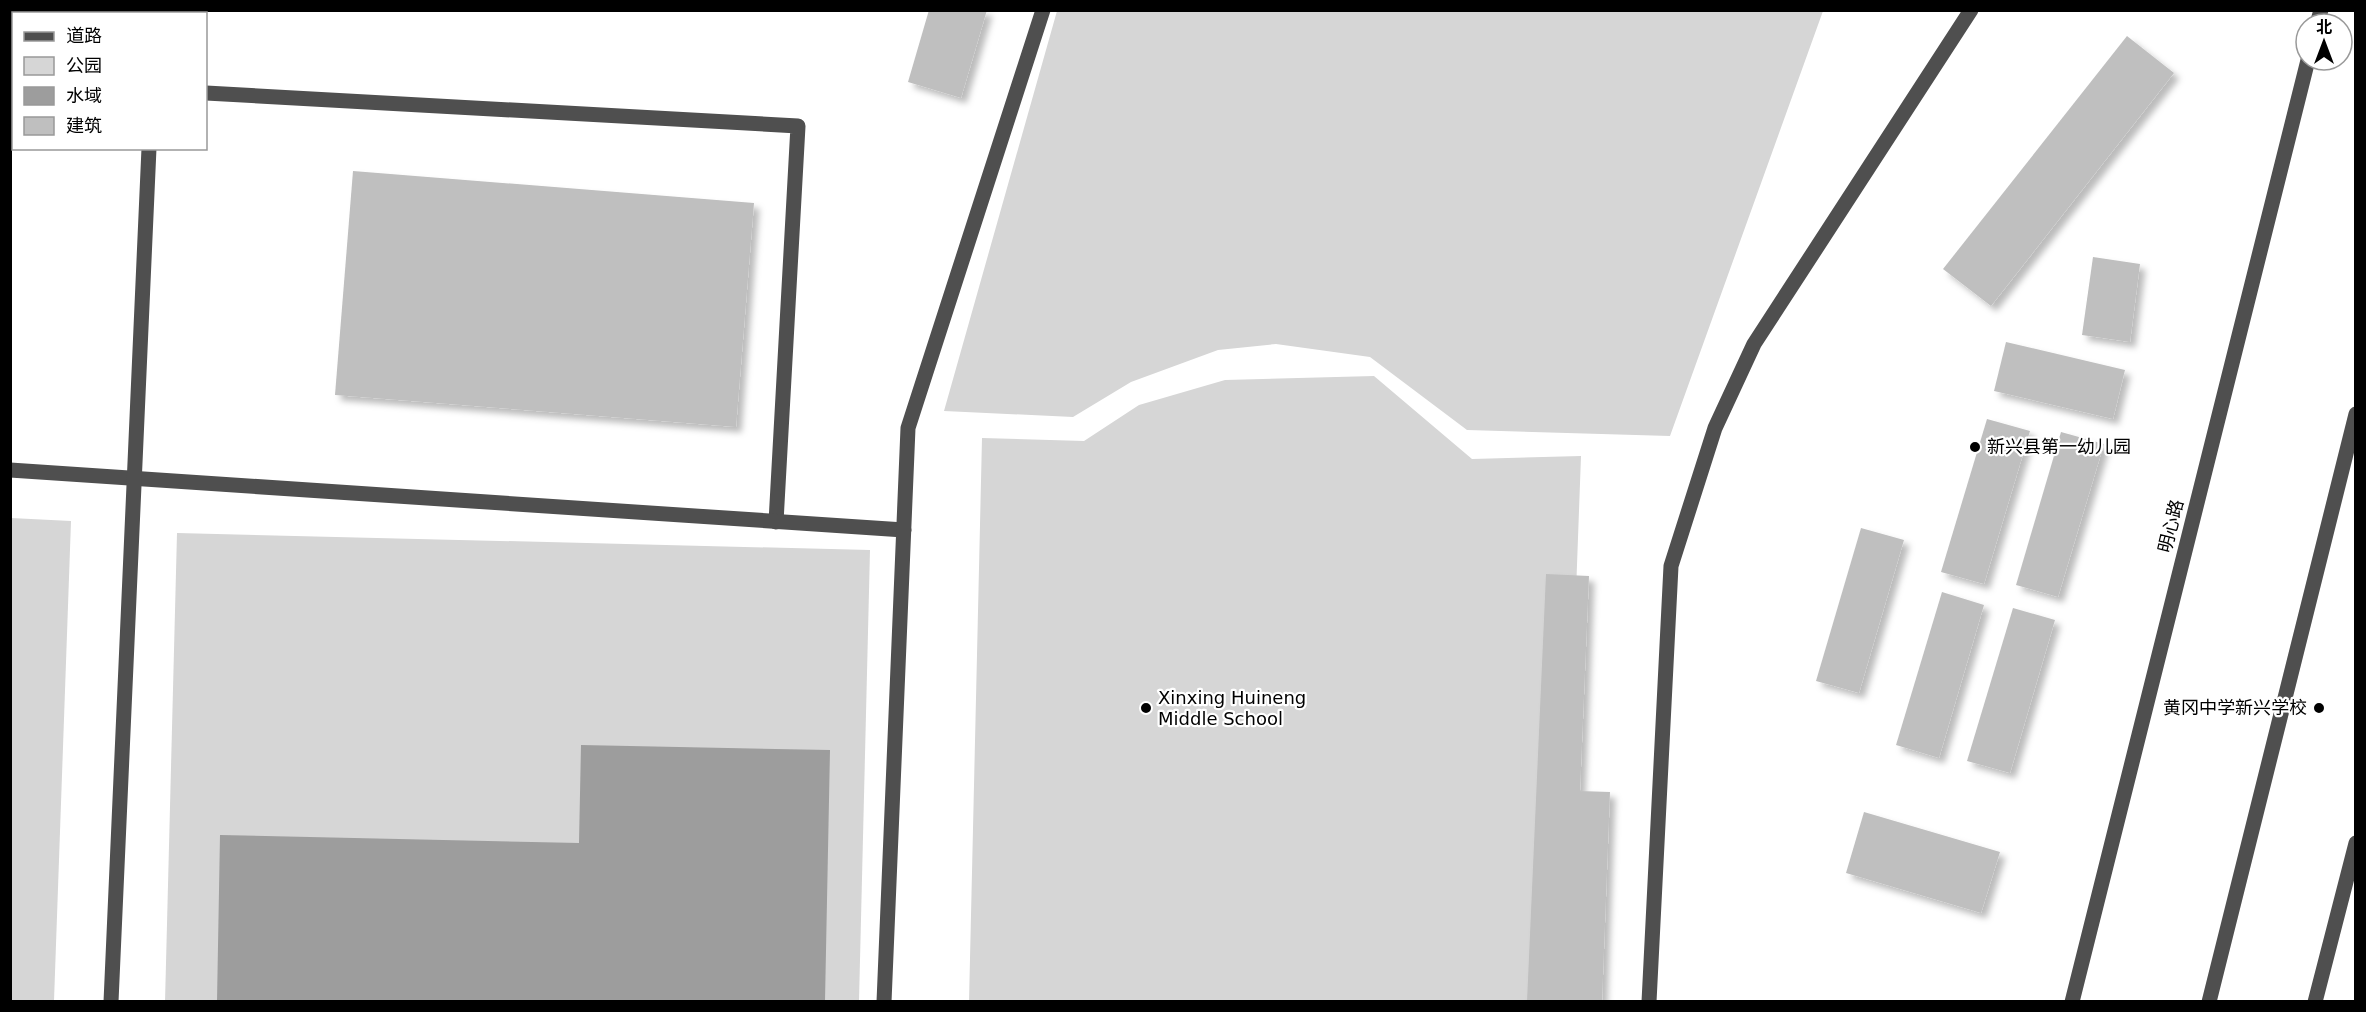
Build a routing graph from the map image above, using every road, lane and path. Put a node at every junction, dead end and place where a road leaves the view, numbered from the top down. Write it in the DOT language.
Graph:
graph roads {
  1 [pos="1043,10"];
  2 [pos="1971,10"];
  3 [pos="2305,72"];
  4 [pos="207,93"];
  5 [pos="149,150"];
  6 [pos="2355,414"];
  7 [pos="10,470"];
  8 [pos="134,478"];
  9 [pos="776,522"];
  10 [pos="904,530"];
  11 [pos="2355,843"];
  12 [pos="111,1002"];
  13 [pos="884,1002"];
  14 [pos="1648,1002"];
  15 [pos="2072,1002"];
  16 [pos="2209,1002"];
  17 [pos="2315,1002"];
  1 -- 10 [label="street"];
  2 -- 14 [label="street"];
  3 -- 15 [label="street, 明心路"];
  4 -- 9 [label="street"];
  5 -- 8 [label="street"];
  6 -- 16 [label="street"];
  7 -- 8 [label="street"];
  8 -- 9 [label="street"];
  8 -- 12 [label="street"];
  9 -- 10 [label="street"];
  10 -- 13 [label="street"];
  11 -- 17 [label="street"];
}
